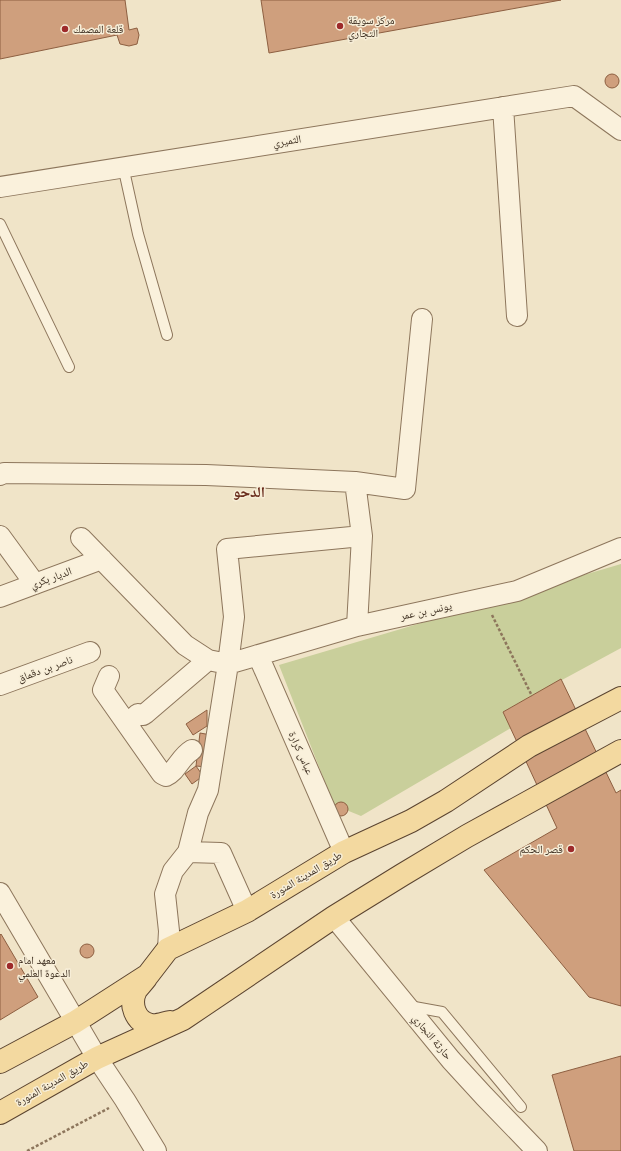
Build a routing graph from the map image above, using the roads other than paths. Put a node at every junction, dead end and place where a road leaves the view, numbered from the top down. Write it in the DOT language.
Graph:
graph roads {
  1 [pos="503,107"];
  2 [pos="621,130"];
  3 [pos="123,166"];
  4 [pos="0,187"];
  5 [pos="0,224"];
  6 [pos="517,316"];
  7 [pos="422,320"];
  8 [pos="167,335"];
  9 [pos="69,367"];
  10 [pos="0,475"];
  11 [pos="355,482"];
  12 [pos="0,536"];
  13 [pos="362,536"];
  14 [pos="81,538"];
  15 [pos="621,548"];
  16 [pos="102,559"];
  17 [pos="35,584"];
  18 [pos="0,597"];
  19 [pos="357,626"];
  20 [pos="90,652"];
  21 [pos="258,655"];
  22 [pos="208,660"];
  23 [pos="228,664"];
  24 [pos="109,676"];
  25 [pos="0,685"];
  26 [pos="621,698"];
  27 [pos="127,724"];
  28 [pos="192,750"];
  29 [pos="621,750"];
  30 [pos="188,852"];
  31 [pos="344,852"];
  32 [pos="0,893"];
  33 [pos="247,911"];
  34 [pos="7,916"];
  35 [pos="334,917"];
  36 [pos="168,949"];
  37 [pos="148,975"];
  38 [pos="407,1006"];
  39 [pos="182,1019"];
  40 [pos="75,1022"];
  41 [pos="96,1058"];
  42 [pos="0,1062"];
  43 [pos="521,1107"];
  44 [pos="0,1113"];
  45 [pos="156,1151"];
  46 [pos="537,1151"];
  1 -- 2 [label="street, الثميري"];
  1 -- 3 [label="street, الثميري"];
  1 -- 6 [label="street"];
  3 -- 4 [label="street, الثميري"];
  3 -- 8 [label="lane"];
  5 -- 9 [label="lane"];
  7 -- 11 [label="street"];
  10 -- 11 [label="street"];
  11 -- 13 [label="street"];
  12 -- 17 [label="street"];
  13 -- 19 [label="street"];
  13 -- 23 [label="street"];
  14 -- 16 [label="street"];
  15 -- 19 [label="street, يونس بن عمر"];
  16 -- 17 [label="street, الديار بكري"];
  16 -- 22 [label="street"];
  17 -- 18 [label="street, الديار بكري"];
  19 -- 21 [label="street, يونس بن عمر"];
  20 -- 25 [label="street, ناصر بن دقماق"];
  21 -- 23 [label="street, يونس بن عمر"];
  21 -- 31 [label="street, عباس كرارة"];
  22 -- 23 [label="street"];
  22 -- 27 [label="street"];
  23 -- 30 [label="street"];
  24 -- 27 [label="street"];
  26 -- 31 [label="main road, طريق المدينة المنورة"];
  27 -- 28 [label="street"];
  29 -- 35 [label="main road, طريق المدينة المنورة"];
  30 -- 33 [label="street"];
  30 -- 36 [label="street"];
  31 -- 33 [label="main road, طريق المدينة المنورة"];
  32 -- 34 [label="street"];
  33 -- 36 [label="main road, طريق المدينة المنورة"];
  34 -- 40 [label="street"];
  35 -- 38 [label="street, حارثة النجاري"];
  35 -- 39 [label="main road, طريق المدينة المنورة"];
  36 -- 37 [label="main road, طريق المدينة المنورة"];
  37 -- 39 [label="main road"];
  37 -- 40 [label="main road, طريق المدينة المنورة"];
  38 -- 43 [label="lane"];
  38 -- 46 [label="street, حارثة النجاري"];
  39 -- 41 [label="main road, طريق المدينة المنورة"];
  40 -- 41 [label="street"];
  40 -- 42 [label="main road, طريق المدينة المنورة"];
  41 -- 44 [label="main road, طريق المدينة المنورة"];
  41 -- 45 [label="street"];
}
